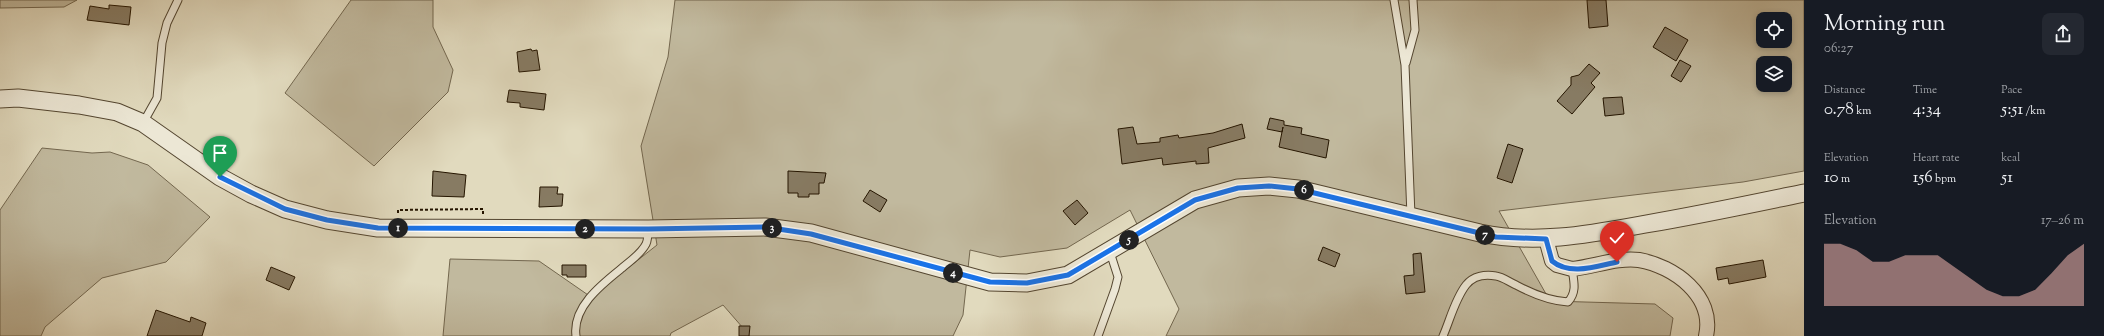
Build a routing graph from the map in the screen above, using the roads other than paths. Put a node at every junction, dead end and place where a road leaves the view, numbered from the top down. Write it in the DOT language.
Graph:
graph roads {
  1 [pos="178,0"];
  2 [pos="1394,0"];
  3 [pos="1413,0"];
  4 [pos="1406,65"];
  5 [pos="0,99"];
  6 [pos="142,123"];
  7 [pos="1804,193"];
  8 [pos="1411,216"];
  9 [pos="648,229"];
  10 [pos="1546,239"];
  11 [pos="1110,252"];
  12 [pos="1572,269"];
  13 [pos="576,336"];
  14 [pos="1098,336"];
  15 [pos="1443,336"];
  16 [pos="1706,336"];
  1 -- 6 [label="lane"];
  2 -- 4 [label="lane"];
  3 -- 4 [label="lane"];
  4 -- 8 [label="lane"];
  5 -- 6 [label="street"];
  6 -- 9 [label="street"];
  7 -- 10 [label="street"];
  8 -- 10 [label="street"];
  8 -- 11 [label="street"];
  9 -- 11 [label="street"];
  9 -- 13 [label="lane"];
  10 -- 12 [label="street"];
  11 -- 14 [label="lane"];
  12 -- 15 [label="lane"];
  12 -- 16 [label="street"];
}
